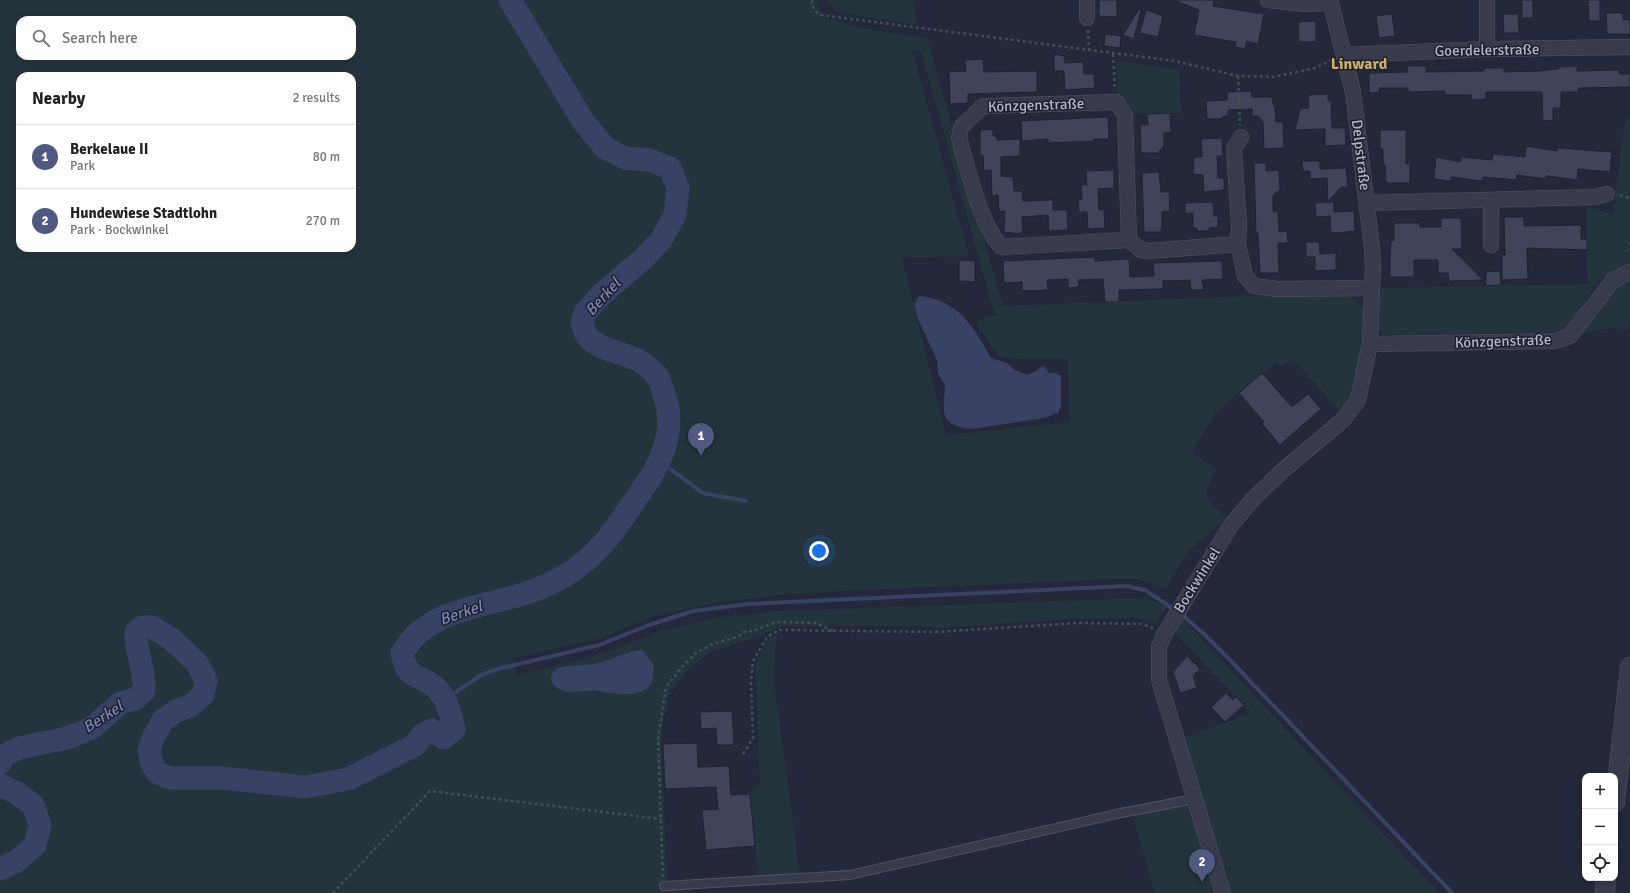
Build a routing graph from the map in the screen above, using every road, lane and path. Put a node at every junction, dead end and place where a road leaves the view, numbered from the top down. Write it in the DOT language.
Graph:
graph roads {
  1 [pos="812,0"];
  2 [pos="1087,0"];
  3 [pos="1268,0"];
  4 [pos="1487,0"];
  5 [pos="1331,1"];
  6 [pos="1087,18"];
  7 [pos="1630,47"];
  8 [pos="1089,49"];
  9 [pos="1487,50"];
  10 [pos="1113,54"];
  11 [pos="1344,54"];
  12 [pos="1238,76"];
  13 [pos="1116,102"];
  14 [pos="1241,137"];
  15 [pos="1607,194"];
  16 [pos="1491,200"];
  17 [pos="1367,203"];
  18 [pos="1129,240"];
  19 [pos="1630,242"];
  20 [pos="1238,244"];
  21 [pos="1492,245"];
  22 [pos="1630,249"];
  23 [pos="1630,272"];
  24 [pos="1372,288"];
  25 [pos="1371,312"];
  26 [pos="1370,344"];
  27 [pos="835,632"];
  28 [pos="1165,633"];
  29 [pos="1630,667"];
  30 [pos="743,754"];
  31 [pos="1618,775"];
  32 [pos="1194,799"];
  33 [pos="661,819"];
  34 [pos="1606,881"];
  35 [pos="664,886"];
  36 [pos="333,893"];
  37 [pos="1223,893"];
  38 [pos="1605,893"];
  1 -- 8 [label="path"];
  2 -- 6 [label="street"];
  3 -- 5 [label="street"];
  4 -- 9 [label="street"];
  5 -- 11 [label="street, Delpstraße"];
  6 -- 8 [label="path"];
  7 -- 9 [label="street, Goerdelerstraße"];
  8 -- 10 [label="path"];
  9 -- 11 [label="street, Goerdelerstraße"];
  10 -- 12 [label="path"];
  10 -- 13 [label="path"];
  11 -- 12 [label="path"];
  11 -- 17 [label="street, Delpstraße"];
  12 -- 14 [label="path"];
  13 -- 18 [label="street"];
  13 -- 18 [label="street, Könzgenstraße"];
  14 -- 20 [label="street"];
  15 -- 16 [label="street"];
  16 -- 17 [label="street"];
  16 -- 21 [label="street"];
  17 -- 24 [label="street, Delpstraße"];
  18 -- 20 [label="street"];
  19 -- 22 [label="path"];
  20 -- 24 [label="street"];
  23 -- 26 [label="street, Könzgenstraße"];
  24 -- 25 [label="street, Delpstraße"];
  25 -- 26 [label="street, Bockwinkel"];
  26 -- 28 [label="street, Bockwinkel"];
  27 -- 28 [label="path"];
  27 -- 30 [label="path"];
  27 -- 33 [label="path"];
  28 -- 32 [label="street, Bockwinkel"];
  29 -- 31 [label="street"];
  32 -- 35 [label="lane"];
  32 -- 37 [label="street, Bockwinkel"];
  33 -- 35 [label="path"];
  33 -- 36 [label="path"];
  34 -- 38 [label="street"];
}
